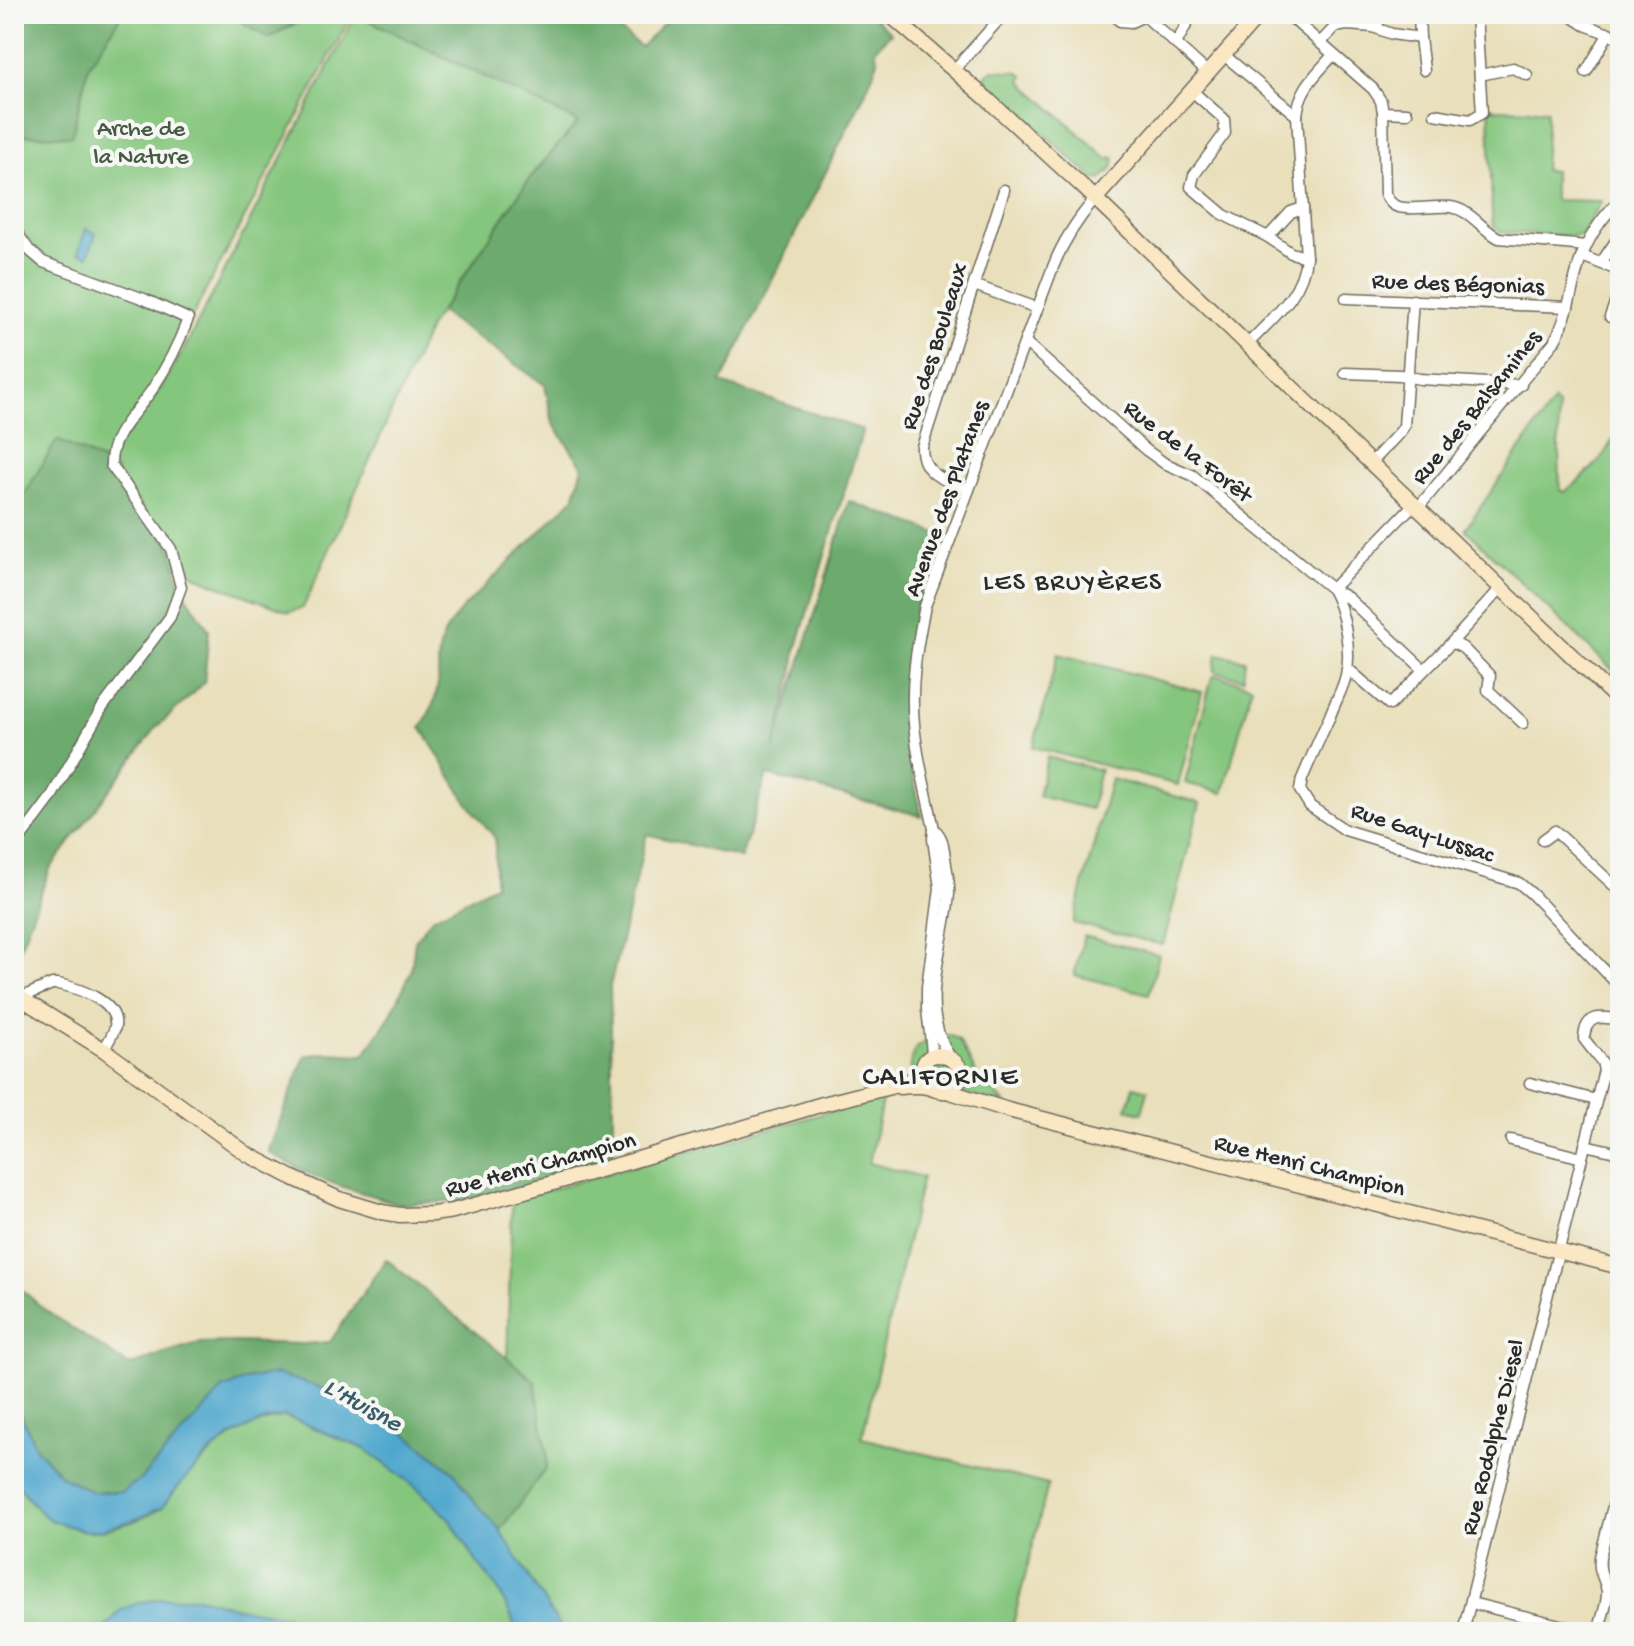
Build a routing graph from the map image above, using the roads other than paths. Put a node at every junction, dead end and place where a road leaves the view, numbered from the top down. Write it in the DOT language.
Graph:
graph roads {
  1 [pos="889,14"];
  2 [pos="1004,14"];
  3 [pos="1112,14"];
  4 [pos="1192,14"];
  5 [pos="1260,14"];
  6 [pos="1287,14"];
  7 [pos="1386,14"];
  8 [pos="1419,14"];
  9 [pos="1476,14"];
  10 [pos="1568,14"];
  11 [pos="1146,15"];
  12 [pos="1373,27"];
  13 [pos="1609,33"];
  14 [pos="1420,38"];
  15 [pos="1620,38"];
  16 [pos="1320,43"];
  17 [pos="1176,44"];
  18 [pos="1224,55"];
  19 [pos="1333,55"];
  20 [pos="954,70"];
  21 [pos="1424,70"];
  22 [pos="1586,72"];
  23 [pos="1208,73"];
  24 [pos="1480,75"];
  25 [pos="1527,75"];
  26 [pos="1192,91"];
  27 [pos="1383,112"];
  28 [pos="1407,113"];
  29 [pos="1435,114"];
  30 [pos="1297,116"];
  31 [pos="1004,190"];
  32 [pos="1095,199"];
  33 [pos="1620,200"];
  34 [pos="1303,208"];
  35 [pos="14,229"];
  36 [pos="1620,235"];
  37 [pos="1268,237"];
  38 [pos="1584,251"];
  39 [pos="1306,257"];
  40 [pos="1601,263"];
  41 [pos="1620,271"];
  42 [pos="974,285"];
  43 [pos="1620,290"];
  44 [pos="1346,298"];
  45 [pos="1413,300"];
  46 [pos="1568,307"];
  47 [pos="1037,308"];
  48 [pos="1610,317"];
  49 [pos="1025,342"];
  50 [pos="1247,345"];
  51 [pos="1345,373"];
  52 [pos="1409,377"];
  53 [pos="1521,385"];
  54 [pos="1371,463"];
  55 [pos="969,489"];
  56 [pos="1416,506"];
  57 [pos="1501,588"];
  58 [pos="1332,589"];
  59 [pos="1452,642"];
  60 [pos="1347,668"];
  61 [pos="1424,670"];
  62 [pos="1620,702"];
  63 [pos="1523,723"];
  64 [pos="934,829"];
  65 [pos="1543,840"];
  66 [pos="14,847"];
  67 [pos="1620,891"];
  68 [pos="1620,987"];
  69 [pos="43,988"];
  70 [pos="17,996"];
  71 [pos="41,1010"];
  72 [pos="1620,1020"];
  73 [pos="104,1050"];
  74 [pos="950,1057"];
  75 [pos="926,1066"];
  76 [pos="959,1077"];
  77 [pos="1530,1083"];
  78 [pos="890,1087"];
  79 [pos="930,1088"];
  80 [pos="947,1091"];
  81 [pos="1596,1100"];
  82 [pos="989,1105"];
  83 [pos="1511,1140"];
  84 [pos="1585,1145"];
  85 [pos="1620,1153"];
  86 [pos="1582,1158"];
  87 [pos="1558,1251"];
  88 [pos="1620,1267"];
  89 [pos="1620,1479"];
  90 [pos="1620,1579"];
  91 [pos="1606,1586"];
  92 [pos="1471,1603"];
  93 [pos="1463,1632"];
  94 [pos="1588,1632"];
  95 [pos="1598,1632"];
  1 -- 20 [label="street"];
  2 -- 20 [label="street"];
  3 -- 11 [label="street"];
  4 -- 17 [label="street"];
  5 -- 18 [label="street"];
  6 -- 16 [label="street"];
  7 -- 12 [label="street"];
  8 -- 14 [label="street"];
  9 -- 24 [label="street"];
  10 -- 13 [label="street"];
  11 -- 17 [label="street"];
  12 -- 14 [label="street"];
  12 -- 16 [label="street"];
  13 -- 15 [label="street"];
  13 -- 22 [label="street"];
  14 -- 21 [label="street"];
  16 -- 19 [label="street"];
  17 -- 23 [label="street"];
  18 -- 23 [label="street"];
  18 -- 30 [label="street"];
  19 -- 27 [label="street"];
  19 -- 30 [label="street"];
  20 -- 32 [label="street"];
  23 -- 26 [label="street"];
  24 -- 25 [label="street"];
  24 -- 29 [label="street"];
  26 -- 32 [label="street"];
  26 -- 37 [label="street"];
  27 -- 28 [label="street"];
  27 -- 38 [label="street"];
  30 -- 34 [label="street"];
  31 -- 42 [label="street, Rue des Bouleaux"];
  32 -- 47 [label="street, Avenue des Platanes"];
  32 -- 50 [label="street"];
  33 -- 38 [label="street, Rue des Balsamines"];
  34 -- 37 [label="street"];
  34 -- 39 [label="street"];
  35 -- 66 [label="street"];
  36 -- 40 [label="street"];
  37 -- 39 [label="street"];
  38 -- 40 [label="street"];
  38 -- 46 [label="street, Rue des Balsamines"];
  39 -- 50 [label="street"];
  40 -- 41 [label="street"];
  42 -- 47 [label="street"];
  42 -- 55 [label="street, Rue des Bouleaux"];
  43 -- 48 [label="street"];
  44 -- 45 [label="street, Rue des Bégonias"];
  45 -- 46 [label="street, Rue des Bégonias"];
  45 -- 52 [label="street"];
  46 -- 53 [label="street, Rue des Balsamines"];
  47 -- 49 [label="street, Avenue des Platanes"];
  49 -- 55 [label="street, Avenue des Platanes"];
  49 -- 58 [label="street, Rue de la Forêt"];
  50 -- 54 [label="street"];
  51 -- 52 [label="street"];
  52 -- 53 [label="street"];
  52 -- 54 [label="street"];
  53 -- 56 [label="street, Rue des Balsamines"];
  54 -- 56 [label="street"];
  55 -- 64 [label="street, Avenue des Platanes"];
  56 -- 57 [label="street"];
  56 -- 58 [label="street, Rue des Balsamines"];
  57 -- 59 [label="street"];
  57 -- 62 [label="street"];
  58 -- 60 [label="street, Rue Gay-Lussac"];
  58 -- 61 [label="street, Rue de la Forêt"];
  59 -- 61 [label="street"];
  59 -- 63 [label="street"];
  60 -- 61 [label="street"];
  60 -- 68 [label="street, Rue Gay-Lussac"];
  64 -- 74 [label="street, Avenue des Platanes"];
  64 -- 75 [label="street, Avenue des Platanes"];
  65 -- 67 [label="street"];
  69 -- 70 [label="street"];
  69 -- 71 [label="street"];
  69 -- 73 [label="street"];
  70 -- 71 [label="street, Rue Henri Champion"];
  71 -- 73 [label="street, Rue Henri Champion"];
  72 -- 81 [label="street, Rue Rodolphe Diesel"];
  73 -- 78 [label="street, Rue Henri Champion"];
  74 -- 75 [label="street"];
  74 -- 76 [label="street"];
  75 -- 78 [label="street, Rue Henri Champion"];
  75 -- 79 [label="street"];
  76 -- 80 [label="street"];
  76 -- 82 [label="street, Rue Henri Champion"];
  77 -- 81 [label="street"];
  78 -- 79 [label="street, Rue Henri Champion"];
  79 -- 80 [label="street"];
  80 -- 82 [label="street, Rue Henri Champion"];
  81 -- 84 [label="street, Rue Rodolphe Diesel"];
  82 -- 87 [label="street, Rue Henri Champion"];
  83 -- 86 [label="street"];
  84 -- 85 [label="street"];
  84 -- 86 [label="street, Rue Rodolphe Diesel"];
  86 -- 87 [label="street, Rue Rodolphe Diesel"];
  87 -- 88 [label="street, Rue Henri Champion"];
  87 -- 92 [label="street, Rue Rodolphe Diesel"];
  89 -- 91 [label="street"];
  90 -- 91 [label="street"];
  91 -- 95 [label="street"];
  92 -- 93 [label="street, Rue Rodolphe Diesel"];
  92 -- 94 [label="street"];
}
